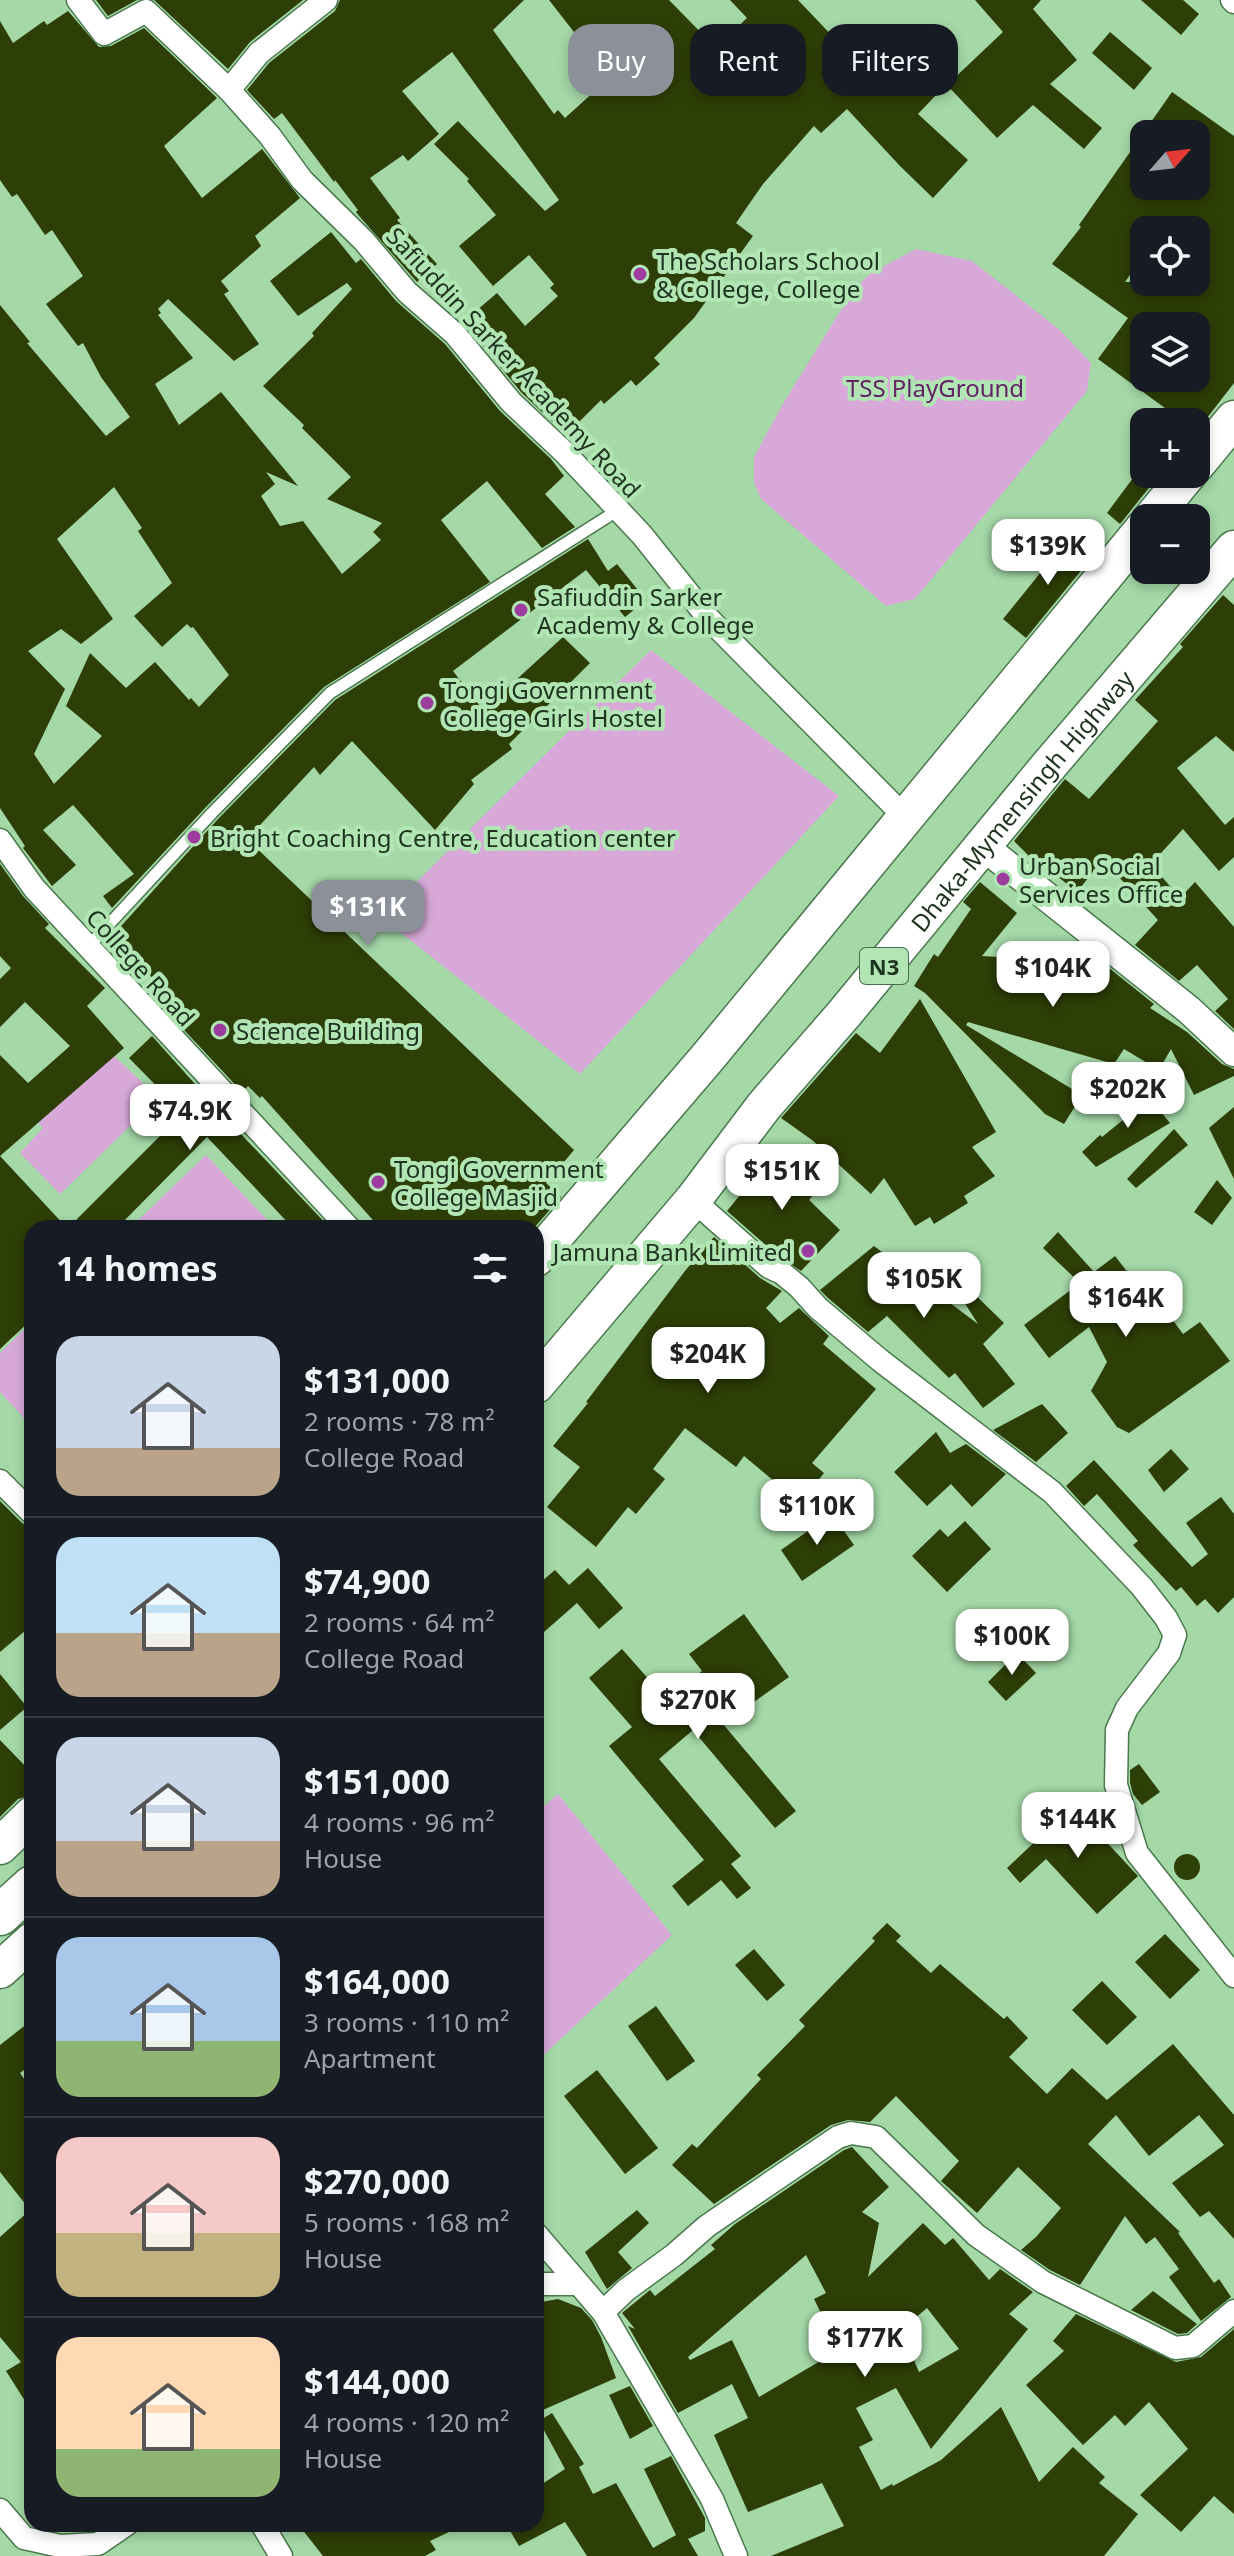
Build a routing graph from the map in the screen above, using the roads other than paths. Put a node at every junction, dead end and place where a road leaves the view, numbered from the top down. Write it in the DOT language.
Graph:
graph roads {
  1 [pos="78,0"];
  2 [pos="326,0"];
  3 [pos="229,90"];
  4 [pos="1234,419"];
  5 [pos="1210,448"];
  6 [pos="1177,488"];
  7 [pos="1163,504"];
  8 [pos="618,510"];
  9 [pos="1130,545"];
  10 [pos="1234,549"];
  11 [pos="905,817"];
  12 [pos="983,846"];
  13 [pos="2,849"];
  14 [pos="88,947"];
  15 [pos="1234,1052"];
  16 [pos="693,1200"];
  17 [pos="342,1220"];
  18 [pos="544,1249"];
  19 [pos="544,1376"];
  20 [pos="0,1481"];
  21 [pos="24,1505"];
  22 [pos="24,1823"];
  23 [pos="0,1846"];
  24 [pos="24,1893"];
  25 [pos="0,1915"];
  26 [pos="24,1948"];
  27 [pos="0,1970"];
  28 [pos="1234,1976"];
  29 [pos="544,2244"];
  30 [pos="544,2284"];
  31 [pos="577,2284"];
  32 [pos="1234,2311"];
  33 [pos="603,2312"];
  34 [pos="0,2510"];
  35 [pos="115,2532"];
  36 [pos="267,2532"];
  37 [pos="281,2556"];
  38 [pos="736,2556"];
  1 -- 3 [label="street, Safiuddin Sarker Academy Road"];
  2 -- 3 [label="street"];
  3 -- 8 [label="street, Safiuddin Sarker Academy Road"];
  4 -- 5 [label="highway"];
  6 -- 7 [label="highway"];
  8 -- 11 [label="street, Safiuddin Sarker Academy Road"];
  8 -- 14 [label="lane"];
  9 -- 11 [label="highway"];
  10 -- 12 [label="highway, Dhaka-Mymensingh Highway / N3"];
  11 -- 18 [label="highway"];
  12 -- 15 [label="street"];
  12 -- 16 [label="highway, Dhaka-Mymensingh Highway / N3"];
  13 -- 14 [label="street, College Road"];
  14 -- 17 [label="street, College Road"];
  16 -- 19 [label="highway, Dhaka-Mymensingh Highway / N3"];
  16 -- 28 [label="street"];
  20 -- 21 [label="street"];
  22 -- 23 [label="highway"];
  24 -- 25 [label="highway"];
  26 -- 27 [label="highway"];
  29 -- 31 [label="street"];
  30 -- 31 [label="street"];
  31 -- 33 [label="street"];
  32 -- 33 [label="street"];
  33 -- 38 [label="street"];
  34 -- 35 [label="street"];
  36 -- 37 [label="street"];
}
